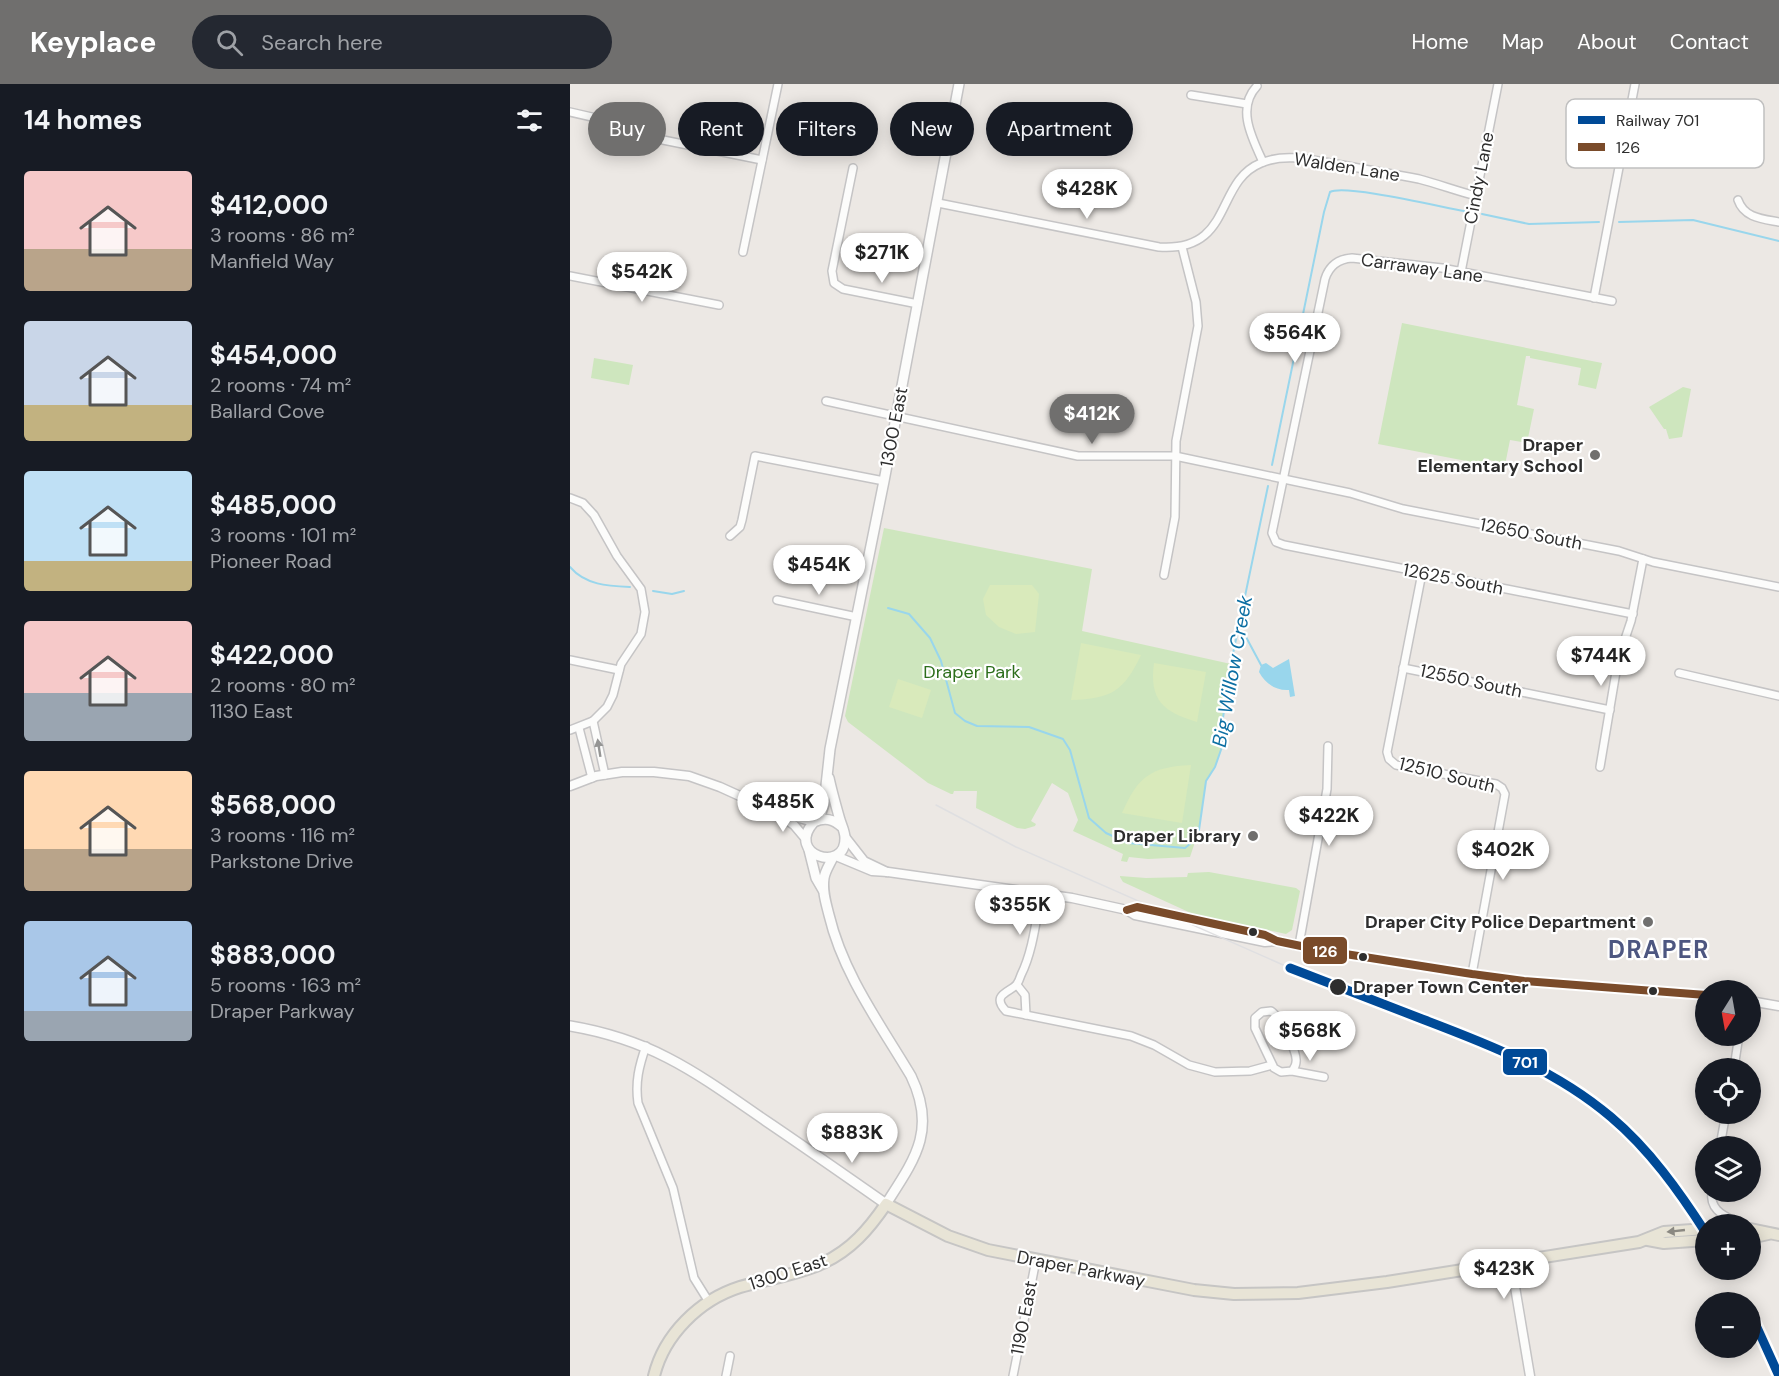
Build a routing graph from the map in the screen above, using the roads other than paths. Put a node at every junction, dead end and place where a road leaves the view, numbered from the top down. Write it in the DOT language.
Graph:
graph roads {
  1 [pos="778,84"];
  2 [pos="959,84"];
  3 [pos="1498,84"];
  4 [pos="1635,84"];
  5 [pos="1257,86"];
  6 [pos="1191,95"];
  7 [pos="1632,99"];
  8 [pos="1247,104"];
  9 [pos="570,112"];
  10 [pos="762,160"];
  11 [pos="1263,162"];
  12 [pos="853,168"];
  13 [pos="1619,168"];
  14 [pos="1476,196"];
  15 [pos="1738,200"];
  16 [pos="938,203"];
  17 [pos="1779,222"];
  18 [pos="1182,246"];
  19 [pos="743,252"];
  20 [pos="1461,272"];
  21 [pos="570,276"];
  22 [pos="1594,298"];
  23 [pos="1612,301"];
  24 [pos="918,304"];
  25 [pos="719,305"];
  26 [pos="826,401"];
  27 [pos="896,416"];
  28 [pos="1175,456"];
  29 [pos="1284,478"];
  30 [pos="884,481"];
  31 [pos="570,498"];
  32 [pos="730,536"];
  33 [pos="1275,539"];
  34 [pos="1643,559"];
  35 [pos="1422,573"];
  36 [pos="1164,575"];
  37 [pos="1779,587"];
  38 [pos="777,600"];
  39 [pos="1633,614"];
  40 [pos="857,617"];
  41 [pos="570,660"];
  42 [pos="1403,668"];
  43 [pos="619,670"];
  44 [pos="1680,673"];
  45 [pos="1779,696"];
  46 [pos="1610,710"];
  47 [pos="593,721"];
  48 [pos="579,728"];
  49 [pos="570,730"];
  50 [pos="1328,746"];
  51 [pos="1600,767"];
  52 [pos="827,770"];
  53 [pos="605,775"];
  54 [pos="592,778"];
  55 [pos="570,786"];
  56 [pos="775,812"];
  57 [pos="816,821"];
  58 [pos="842,827"];
  59 [pos="806,838"];
  60 [pos="846,838"];
  61 [pos="809,850"];
  62 [pos="835,856"];
  63 [pos="888,872"];
  64 [pos="824,892"];
  65 [pos="1041,894"];
  66 [pos="1299,945"];
  67 [pos="1472,974"];
  68 [pos="1017,985"];
  69 [pos="1695,994"];
  70 [pos="1779,994"];
  71 [pos="1761,1003"];
  72 [pos="1778,1005"];
  73 [pos="1026,1015"];
  74 [pos="570,1026"];
  75 [pos="646,1046"];
  76 [pos="1272,1065"];
  77 [pos="1292,1071"];
  78 [pos="1324,1077"];
  79 [pos="1712,1202"];
  80 [pos="886,1204"];
  81 [pos="1722,1214"];
  82 [pos="1695,1230"];
  83 [pos="1648,1240"];
  84 [pos="1695,1241"];
  85 [pos="1036,1260"];
  86 [pos="1511,1263"];
  87 [pos="709,1302"];
  88 [pos="730,1356"];
  89 [pos="654,1376"];
  90 [pos="726,1376"];
  91 [pos="1013,1376"];
  92 [pos="1530,1376"];
  1 -- 10 [label="street"];
  2 -- 16 [label="main road, 1300 East"];
  3 -- 14 [label="street, Cindy Lane"];
  4 -- 7 [label="street"];
  5 -- 8 [label="street"];
  6 -- 8 [label="street"];
  8 -- 11 [label="street"];
  9 -- 10 [label="street"];
  10 -- 19 [label="street"];
  11 -- 14 [label="street, Walden Lane"];
  11 -- 18 [label="street, Walden Lane"];
  12 -- 24 [label="street"];
  13 -- 22 [label="street"];
  14 -- 20 [label="street, Cindy Lane"];
  15 -- 17 [label="street"];
  16 -- 18 [label="street"];
  16 -- 24 [label="main road, 1300 East"];
  18 -- 28 [label="street"];
  20 -- 22 [label="street, Carraway Lane"];
  20 -- 29 [label="street, Carraway Lane"];
  21 -- 25 [label="street"];
  22 -- 23 [label="street, Carraway Lane"];
  24 -- 27 [label="main road, 1300 East"];
  26 -- 27 [label="street, 12650 South"];
  27 -- 28 [label="street, 12650 South"];
  27 -- 30 [label="main road, 1300 East"];
  28 -- 29 [label="street, 12650 South"];
  28 -- 36 [label="street"];
  29 -- 33 [label="street, Carraway Lane"];
  29 -- 34 [label="street, 12650 South"];
  30 -- 32 [label="street"];
  30 -- 40 [label="main road, 1300 East"];
  31 -- 43 [label="street"];
  33 -- 35 [label="street, 12625 South"];
  34 -- 37 [label="street, 12650 South"];
  34 -- 39 [label="street"];
  35 -- 39 [label="street, 12625 South"];
  35 -- 42 [label="street"];
  38 -- 40 [label="street"];
  39 -- 46 [label="street"];
  40 -- 52 [label="main road, 1300 East"];
  41 -- 43 [label="street"];
  42 -- 46 [label="street, 12550 South"];
  42 -- 67 [label="street, 12510 South"];
  43 -- 47 [label="street"];
  44 -- 45 [label="street"];
  46 -- 51 [label="street"];
  47 -- 48 [label="street"];
  53 -- 47 [label="street, one-way"];
  48 -- 49 [label="street"];
  48 -- 54 [label="street"];
  50 -- 66 [label="street"];
  52 -- 57 [label="main road, 1300 East"];
  52 -- 58 [label="main road, 1300 East"];
  53 -- 54 [label="street"];
  53 -- 56 [label="street"];
  54 -- 55 [label="street"];
  56 -- 57 [label="street"];
  56 -- 59 [label="street"];
  57 -- 58 [label="main road"];
  57 -- 59 [label="main road"];
  58 -- 60 [label="main road"];
  59 -- 61 [label="main road"];
  60 -- 62 [label="main road"];
  60 -- 63 [label="street"];
  61 -- 62 [label="main road"];
  61 -- 64 [label="main road, 1300 East"];
  62 -- 63 [label="street"];
  62 -- 64 [label="main road, 1300 East"];
  63 -- 65 [label="street"];
  64 -- 80 [label="main road, 1300 East"];
  65 -- 66 [label="street"];
  65 -- 68 [label="street"];
  66 -- 67 [label="street"];
  67 -- 69 [label="street"];
  68 -- 73 [label="street"];
  68 -- 73 [label="street"];
  70 -- 72 [label="street"];
  71 -- 72 [label="street"];
  73 -- 76 [label="street"];
  74 -- 75 [label="main road, Draper Parkway"];
  75 -- 80 [label="main road, Draper Parkway"];
  75 -- 87 [label="street"];
  76 -- 77 [label="street"];
  76 -- 77 [label="street"];
  77 -- 78 [label="street"];
  79 -- 81 [label="street"];
  80 -- 85 [label="main road, Draper Parkway"];
  80 -- 87 [label="main road, 1300 East"];
  82 -- 83 [label="main road, Draper Parkway, one-way"];
  83 -- 84 [label="main road, Draper Parkway"];
  83 -- 86 [label="main road, Draper Parkway"];
  85 -- 86 [label="main road, Draper Parkway"];
  85 -- 91 [label="street, 1190 East"];
  86 -- 92 [label="street"];
  87 -- 89 [label="main road, 1300 East"];
  88 -- 90 [label="street"];
}
